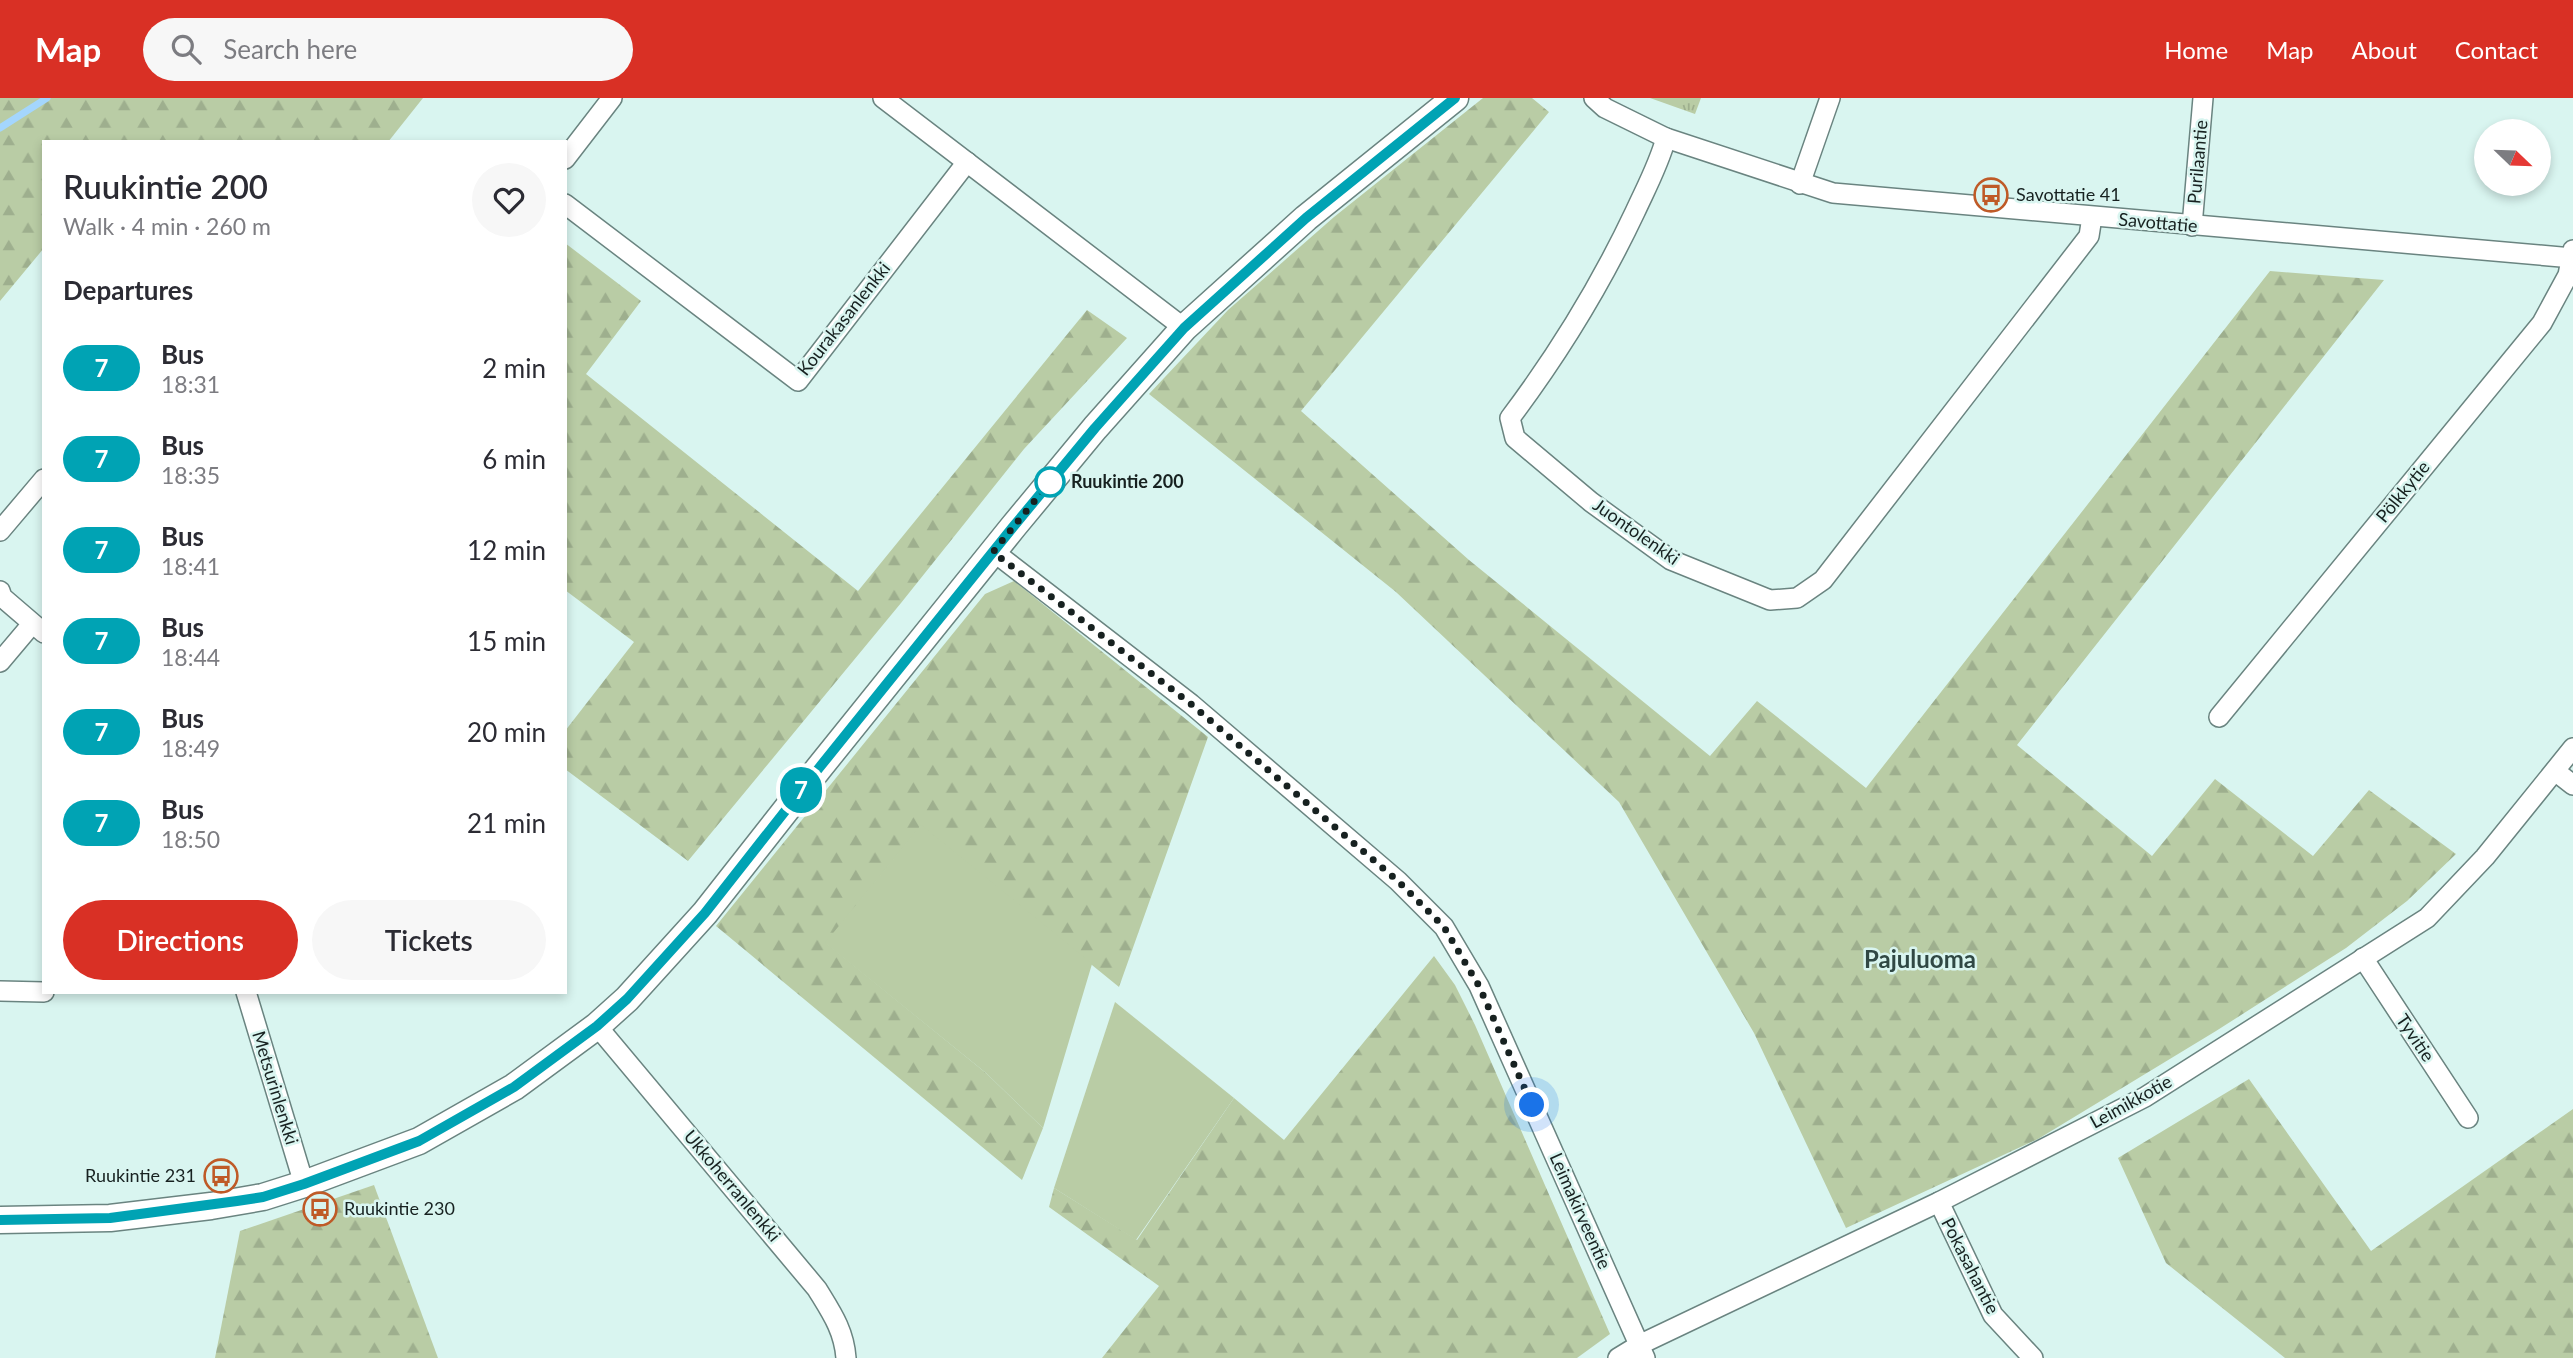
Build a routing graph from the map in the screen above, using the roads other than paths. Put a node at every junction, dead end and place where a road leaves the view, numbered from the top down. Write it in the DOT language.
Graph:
graph roads {
  1 [pos="612,98"];
  2 [pos="883,98"];
  3 [pos="1455,98"];
  4 [pos="1594,98"];
  5 [pos="1830,98"];
  6 [pos="2203,98"];
  7 [pos="1666,138"];
  8 [pos="567,156"];
  9 [pos="967,162"];
  10 [pos="1800,184"];
  11 [pos="567,206"];
  12 [pos="2092,217"];
  13 [pos="2192,226"];
  14 [pos="2572,255"];
  15 [pos="1184,328"];
  16 [pos="42,481"];
  17 [pos="0,531"];
  18 [pos="993,552"];
  19 [pos="0,591"];
  20 [pos="38,628"];
  21 [pos="0,662"];
  22 [pos="2218,717"];
  23 [pos="2573,748"];
  24 [pos="2555,771"];
  25 [pos="2573,785"];
  26 [pos="2363,958"];
  27 [pos="0,991"];
  28 [pos="42,992"];
  29 [pos="247,994"];
  30 [pos="597,1026"];
  31 [pos="2468,1118"];
  32 [pos="304,1184"];
  33 [pos="1939,1202"];
  34 [pos="0,1220"];
  35 [pos="1643,1351"];
  36 [pos="846,1358"];
  37 [pos="1618,1358"];
  38 [pos="2034,1358"];
  1 -- 8 [label="street"];
  2 -- 9 [label="street"];
  3 -- 15 [label="street"];
  4 -- 7 [label="street, Savottatie"];
  5 -- 10 [label="street"];
  6 -- 13 [label="street, Purilaantie"];
  7 -- 10 [label="street, Savottatie"];
  7 -- 12 [label="street, Juontolenkki"];
  9 -- 11 [label="street, Kourakasanlenkki"];
  9 -- 15 [label="street"];
  10 -- 12 [label="street, Savottatie"];
  12 -- 13 [label="street, Savottatie"];
  13 -- 14 [label="street, Savottatie"];
  14 -- 22 [label="street, Pölkkytie"];
  15 -- 18 [label="street"];
  16 -- 17 [label="street"];
  18 -- 30 [label="street"];
  18 -- 35 [label="street, Leimakirveentie"];
  19 -- 20 [label="street"];
  20 -- 21 [label="street"];
  23 -- 24 [label="street, Leimikkotie"];
  24 -- 25 [label="street"];
  24 -- 26 [label="street, Leimikkotie"];
  26 -- 31 [label="street, Tyvitie"];
  26 -- 33 [label="street, Leimikkotie"];
  27 -- 28 [label="street"];
  29 -- 32 [label="street, Metsurinlenkki"];
  30 -- 32 [label="street"];
  30 -- 36 [label="street, Ukkoherranlenkki"];
  32 -- 34 [label="street"];
  33 -- 35 [label="street, Leimikkotie"];
  33 -- 38 [label="street, Pokasahantie"];
  35 -- 37 [label="street, Leimikkotie"];
}
